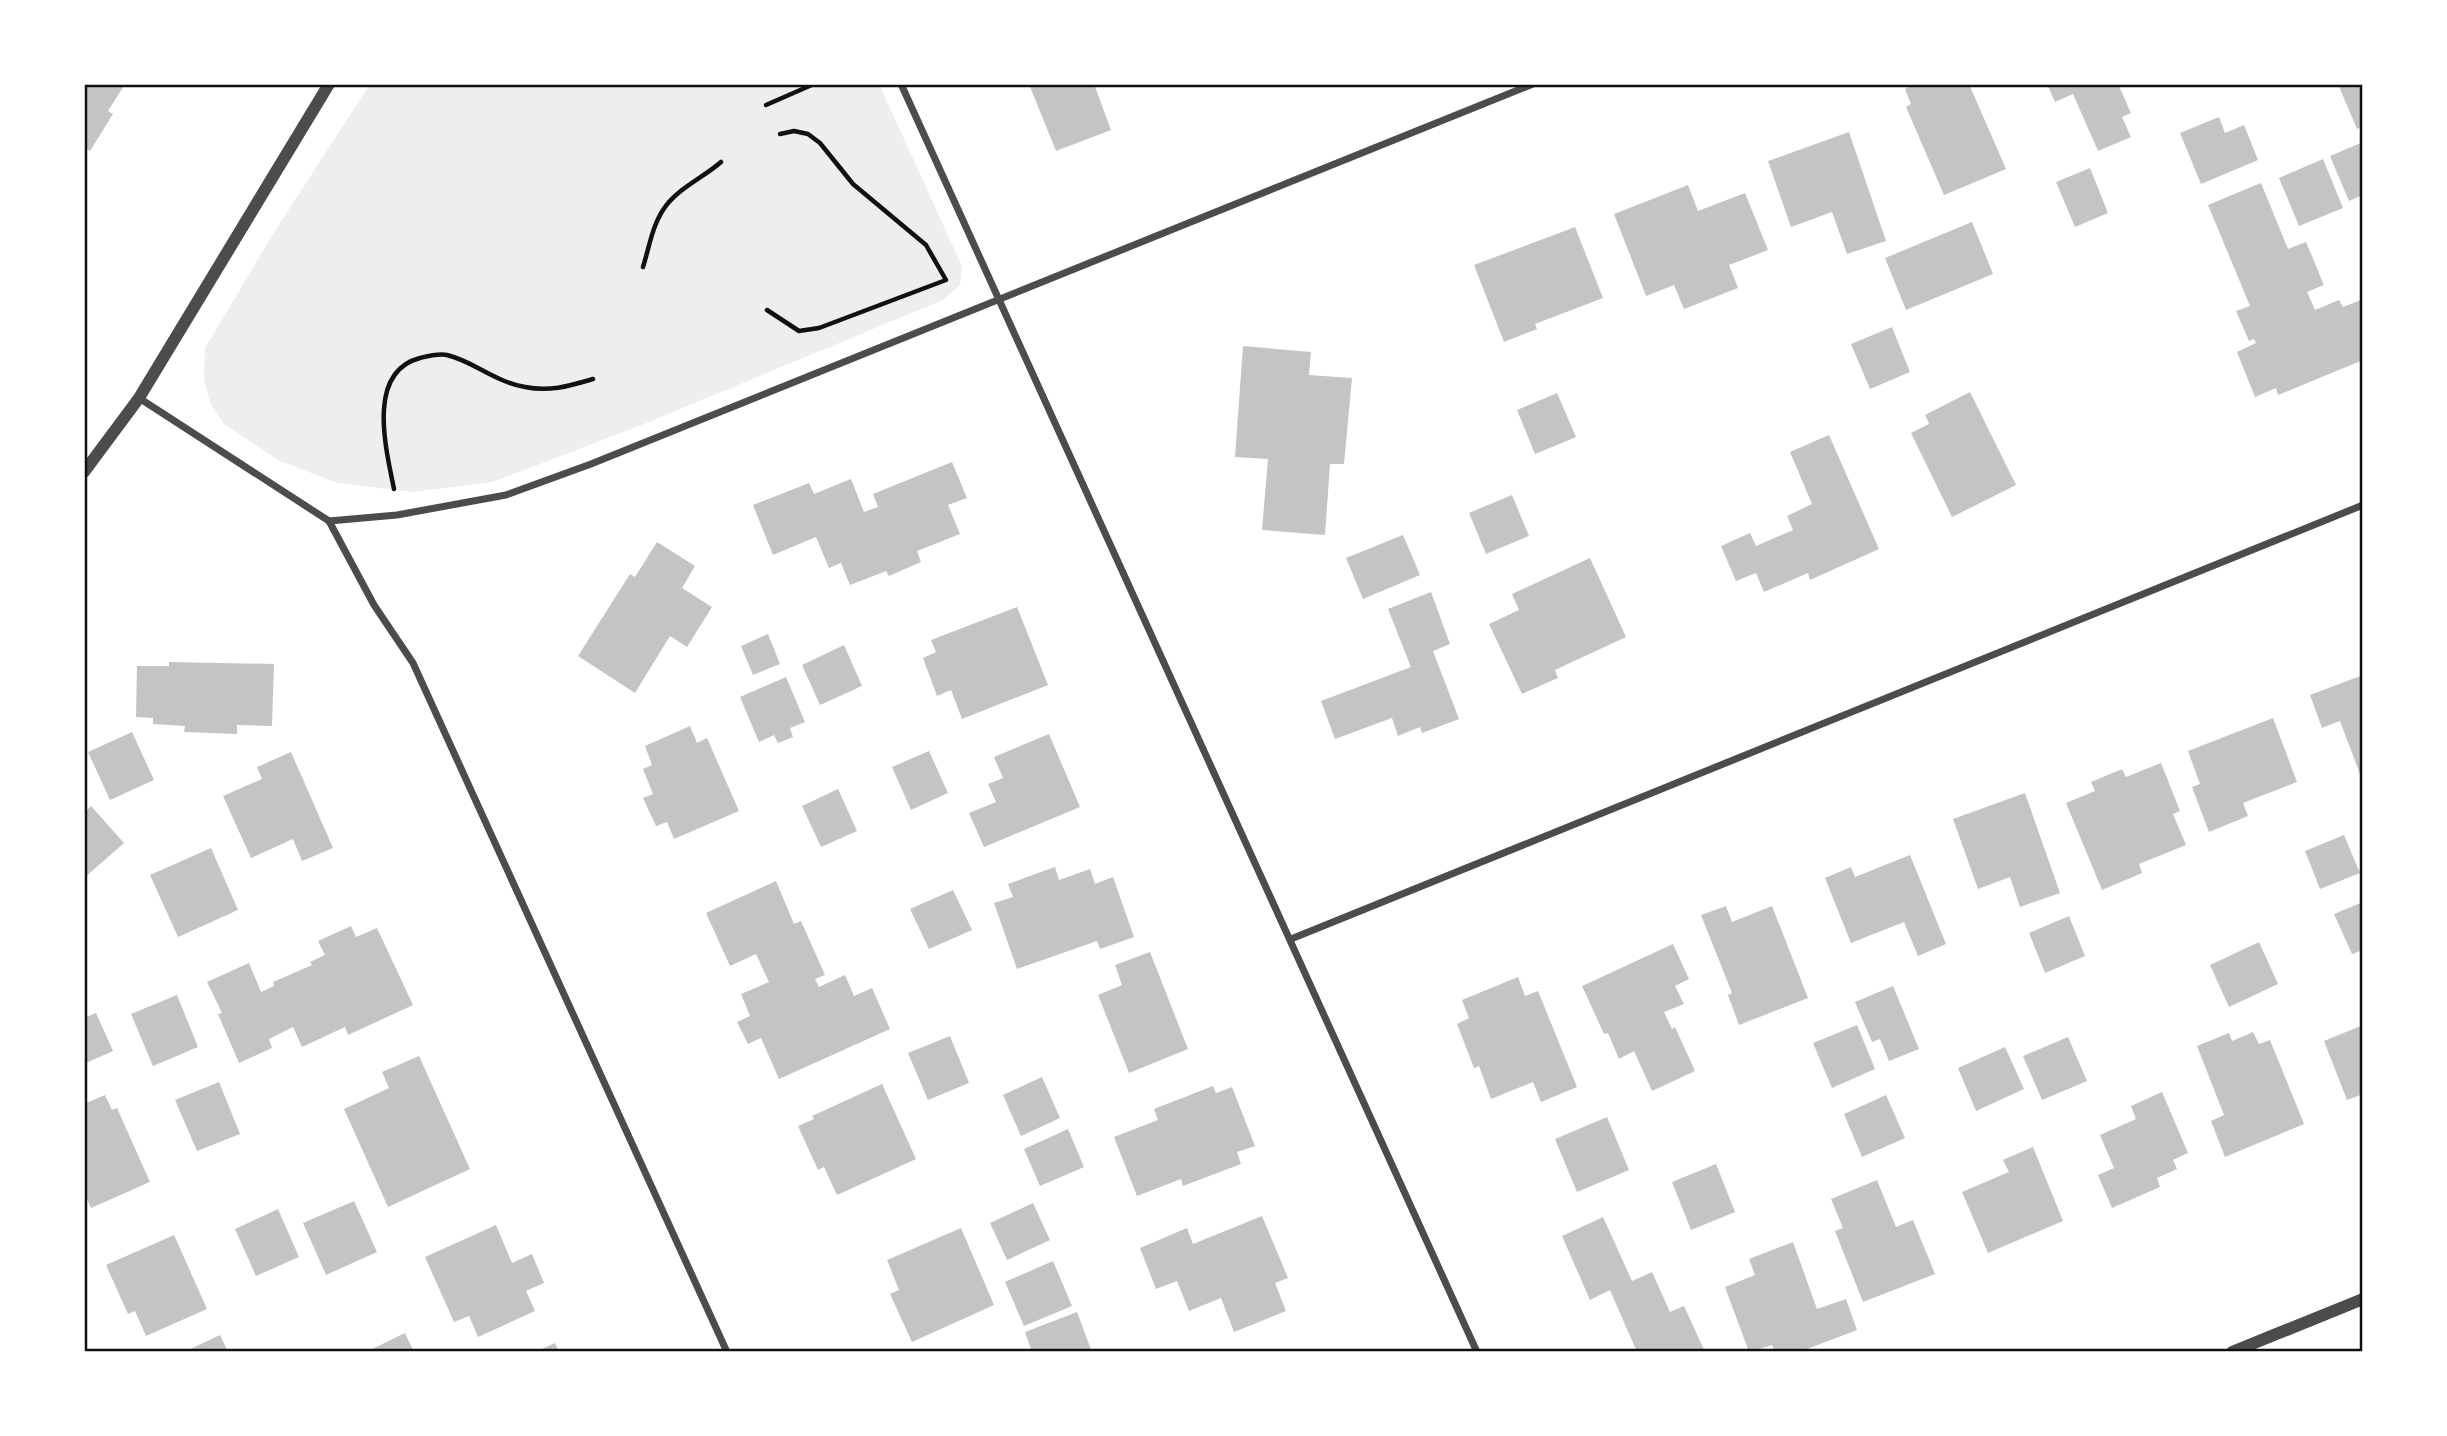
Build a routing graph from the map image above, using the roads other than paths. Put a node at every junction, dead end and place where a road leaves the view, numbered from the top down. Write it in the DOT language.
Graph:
graph roads {
  1 [pos="329,84"];
  2 [pos="901,84"];
  3 [pos="1533,84"];
  4 [pos="998,298"];
  5 [pos="139,398"];
  6 [pos="84,472"];
  7 [pos="2363,505"];
  8 [pos="330,521"];
  9 [pos="1291,939"];
  10 [pos="2363,1299"];
  11 [pos="727,1352"];
  12 [pos="1478,1352"];
  13 [pos="2232,1352"];
  1 -- 5 [label="street"];
  2 -- 4 [label="street"];
  3 -- 4 [label="street"];
  4 -- 8 [label="street"];
  4 -- 9 [label="street"];
  5 -- 6 [label="street"];
  5 -- 8 [label="street"];
  7 -- 9 [label="street"];
  8 -- 11 [label="street"];
  9 -- 12 [label="street"];
  10 -- 13 [label="street"];
}
